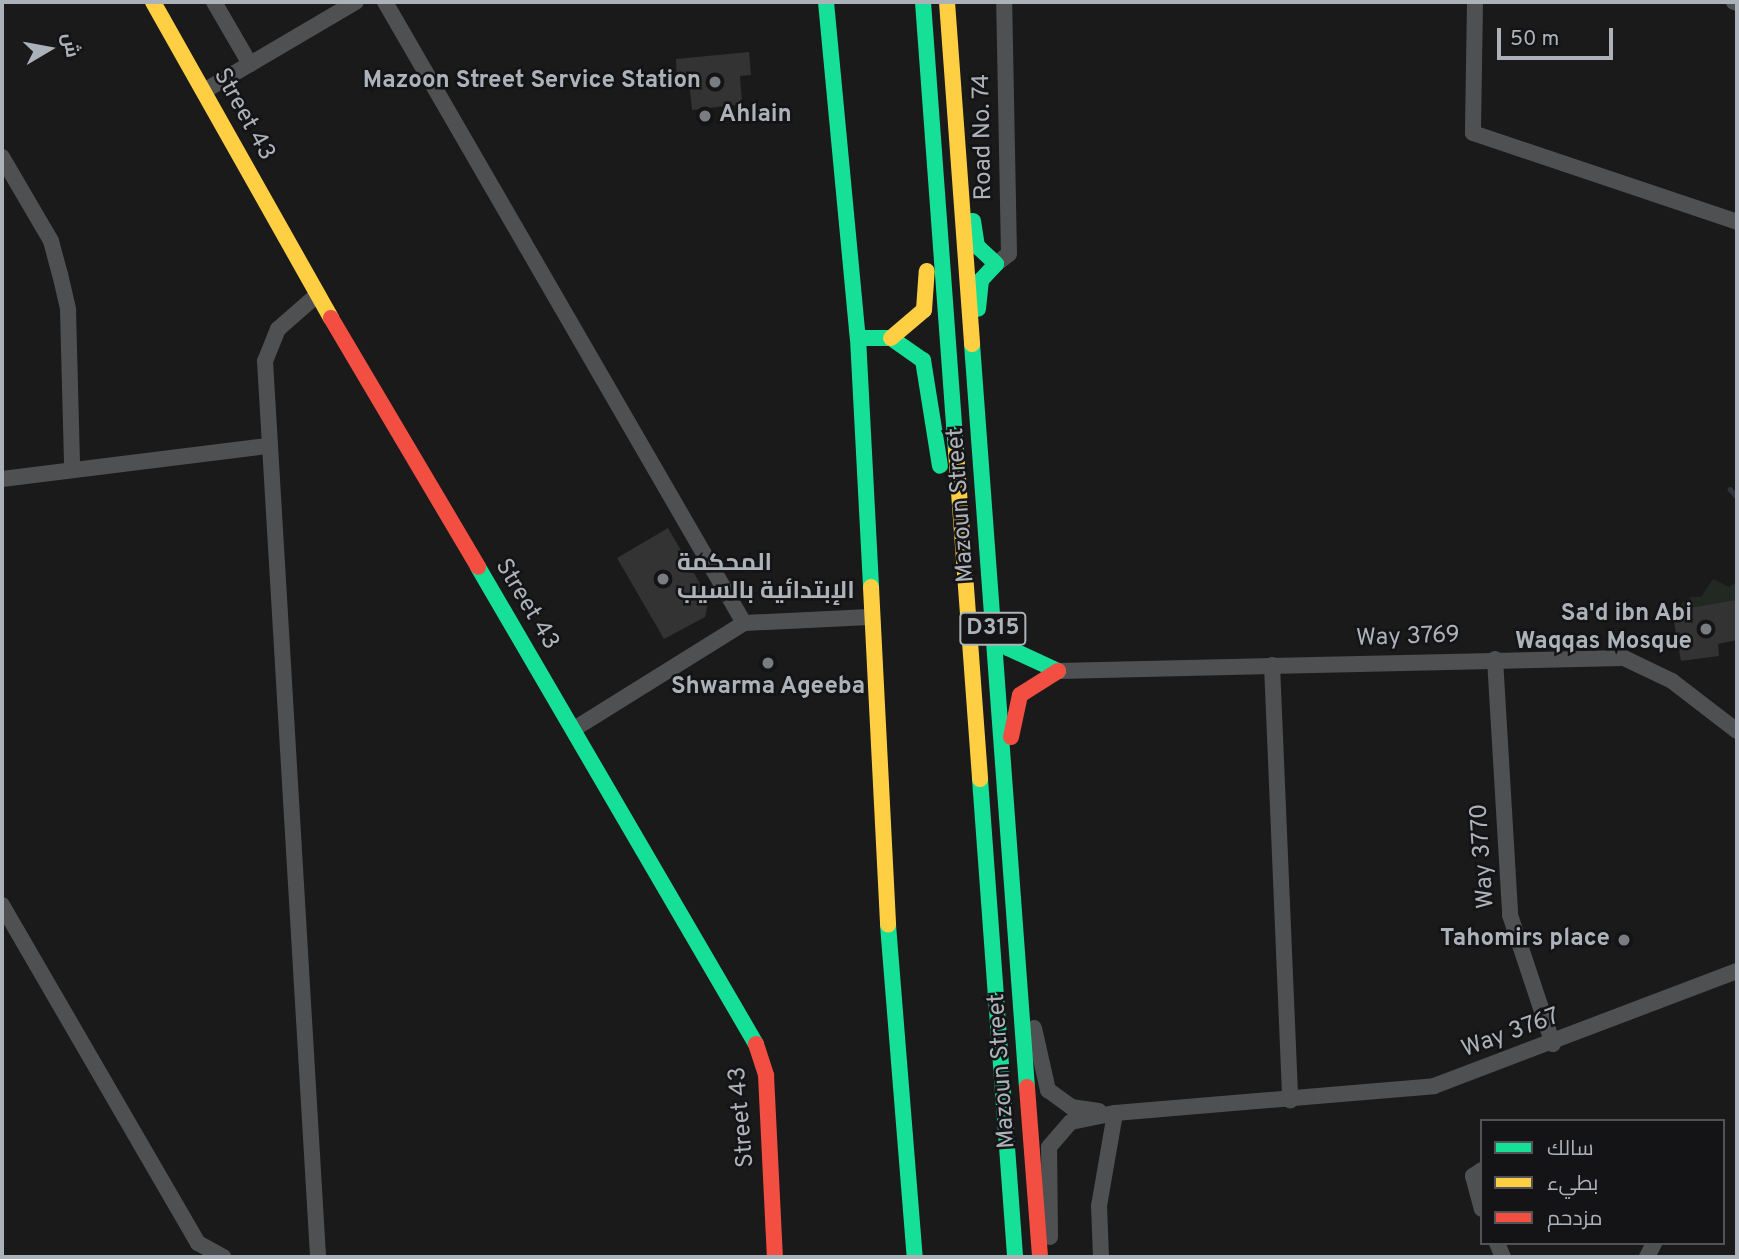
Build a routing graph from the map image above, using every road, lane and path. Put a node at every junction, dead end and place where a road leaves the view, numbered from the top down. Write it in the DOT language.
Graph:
graph roads {
  1 [pos="153,2"];
  2 [pos="214,2"];
  3 [pos="356,2"];
  4 [pos="385,2"];
  5 [pos="826,2"];
  6 [pos="923,2"];
  7 [pos="947,2"];
  8 [pos="1004,2"];
  9 [pos="1475,2"];
  10 [pos="250,64"];
  11 [pos="204,91"];
  12 [pos="929,97"];
  13 [pos="957,153"];
  14 [pos="2,157"];
  15 [pos="1737,222"];
  16 [pos="996,264"];
  17 [pos="317,295"];
  18 [pos="858,338"];
  19 [pos="891,338"];
  20 [pos="268,446"];
  21 [pos="982,463"];
  22 [pos="72,467"];
  23 [pos="2,479"];
  24 [pos="964,578"];
  25 [pos="869,617"];
  26 [pos="744,623"];
  27 [pos="1495,659"];
  28 [pos="1272,665"];
  29 [pos="1058,671"];
  30 [pos="573,729"];
  31 [pos="1737,731"];
  32 [pos="1007,839"];
  33 [pos="2,905"];
  34 [pos="1017,952"];
  35 [pos="1736,976"];
  36 [pos="1553,1044"];
  37 [pos="1290,1101"];
  38 [pos="1115,1113"];
  39 [pos="1480,1171"];
  40 [pos="1480,1202"];
  41 [pos="223,1257"];
  42 [pos="318,1257"];
  43 [pos="775,1257"];
  44 [pos="915,1257"];
  45 [pos="1014,1257"];
  46 [pos="1040,1257"];
  47 [pos="1050,1257"];
  48 [pos="1101,1257"];
  1 -- 11 [label="main road, Street 43"];
  2 -- 10 [label="street"];
  3 -- 10 [label="street"];
  4 -- 26 [label="street"];
  5 -- 18 [label="main road"];
  6 -- 12 [label="main road, Mazoun Street / D315"];
  7 -- 13 [label="main road, Mazoun Street / D315"];
  8 -- 16 [label="street, Road No. 74"];
  9 -- 15 [label="street"];
  10 -- 11 [label="street"];
  11 -- 17 [label="main road, Street 43"];
  12 -- 19 [label="main road"];
  12 -- 24 [label="main road, Mazoun Street / D315"];
  13 -- 16 [label="main road"];
  13 -- 21 [label="main road, Mazoun Street / D315"];
  14 -- 22 [label="street"];
  16 -- 21 [label="main road"];
  17 -- 20 [label="street"];
  17 -- 30 [label="main road, Street 43"];
  18 -- 19 [label="main road"];
  18 -- 25 [label="main road"];
  19 -- 24 [label="main road"];
  20 -- 22 [label="street"];
  20 -- 42 [label="street"];
  21 -- 29 [label="main road"];
  21 -- 32 [label="main road, Mazoun Street / D315"];
  22 -- 23 [label="street"];
  24 -- 45 [label="main road, Mazoun Street / D315"];
  25 -- 26 [label="street"];
  25 -- 44 [label="main road"];
  26 -- 30 [label="street"];
  27 -- 28 [label="street, Way 3769"];
  27 -- 31 [label="street, Way 3769"];
  27 -- 36 [label="street, Way 3770"];
  28 -- 29 [label="street, Way 3769"];
  28 -- 37 [label="street"];
  29 -- 32 [label="main road"];
  30 -- 43 [label="main road, Street 43"];
  32 -- 34 [label="main road, Mazoun Street / D315"];
  33 -- 41 [label="street"];
  34 -- 38 [label="street"];
  34 -- 46 [label="main road, Mazoun Street / D315"];
  35 -- 36 [label="street, Way 3767"];
  36 -- 37 [label="street, Way 3767"];
  37 -- 38 [label="street, Way 3767"];
  38 -- 47 [label="street"];
  38 -- 48 [label="street"];
  39 -- 40 [label="street"];
}
